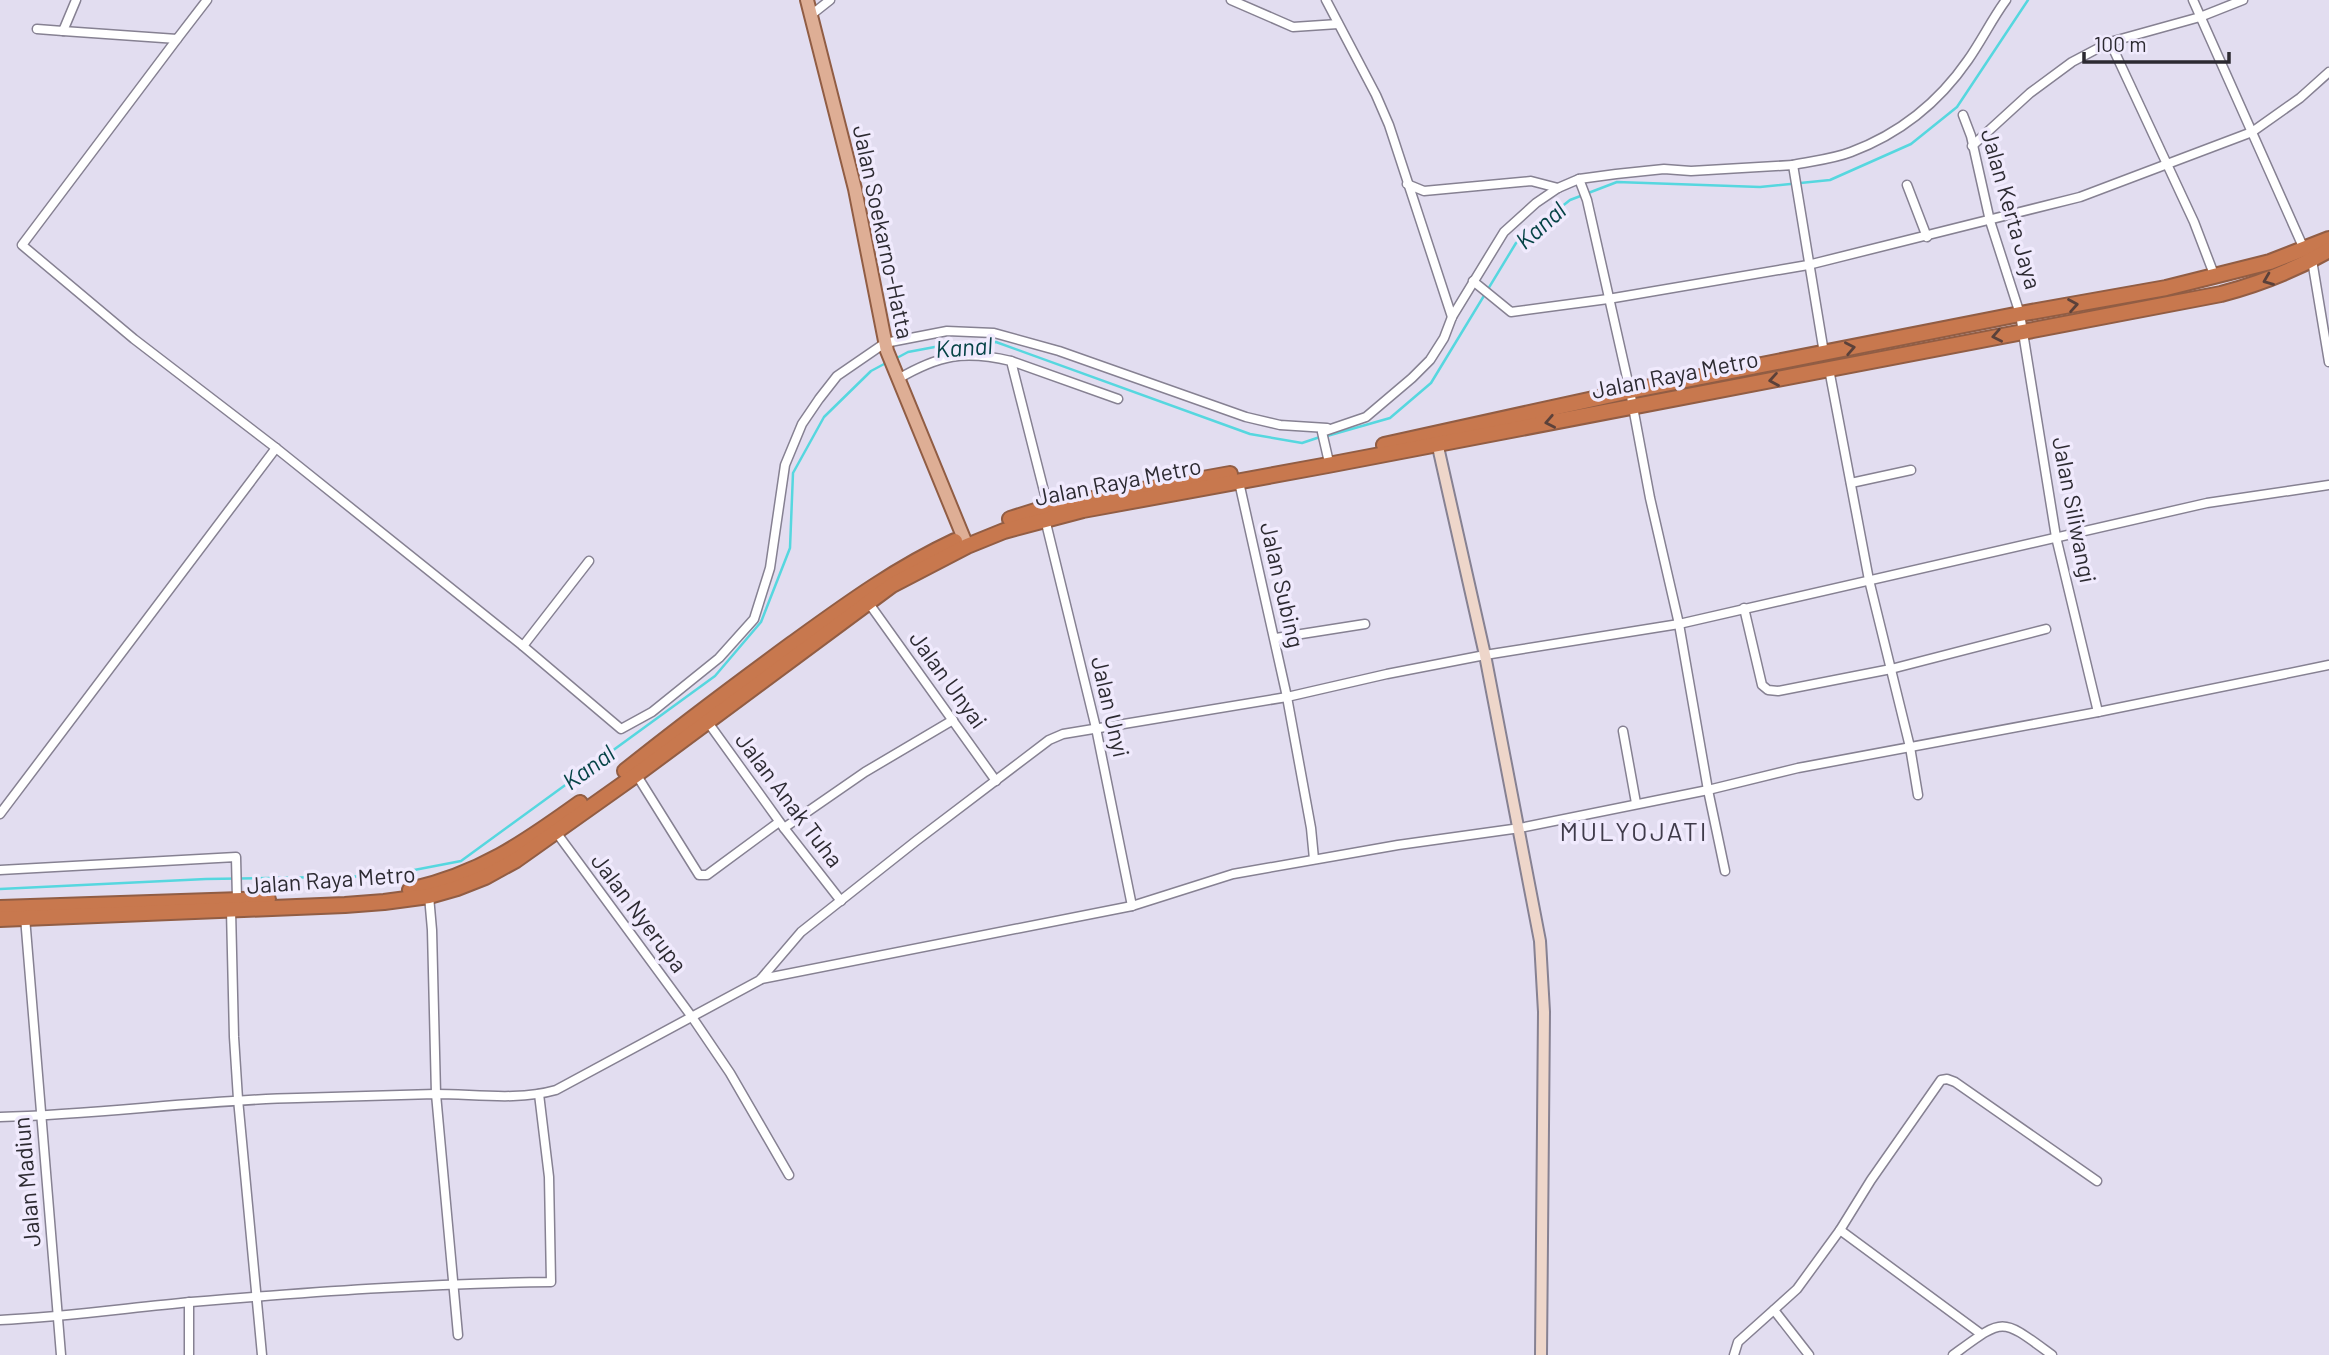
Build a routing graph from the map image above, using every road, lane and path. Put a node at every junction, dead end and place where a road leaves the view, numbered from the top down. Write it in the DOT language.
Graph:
graph roads {
  1 [pos="76,0"];
  2 [pos="207,0"];
  3 [pos="807,0"];
  4 [pos="830,0"];
  5 [pos="1231,0"];
  6 [pos="1326,0"];
  7 [pos="2006,0"];
  8 [pos="2193,0"];
  9 [pos="2243,0"];
  10 [pos="811,15"];
  11 [pos="2200,17"];
  12 [pos="1338,24"];
  13 [pos="37,29"];
  14 [pos="63,31"];
  15 [pos="177,39"];
  16 [pos="2110,42"];
  17 [pos="2329,72"];
  18 [pos="1964,115"];
  19 [pos="2252,132"];
  20 [pos="1972,146"];
  21 [pos="2166,164"];
  22 [pos="1794,168"];
  23 [pos="1581,183"];
  24 [pos="1407,184"];
  25 [pos="1907,185"];
  26 [pos="1559,188"];
  27 [pos="1990,220"];
  28 [pos="1927,237"];
  29 [pos="2329,239"];
  30 [pos="2329,250"];
  31 [pos="2308,254"];
  32 [pos="1808,265"];
  33 [pos="2215,277"];
  34 [pos="1476,283"];
  35 [pos="1608,299"];
  36 [pos="2020,314"];
  37 [pos="1452,317"];
  38 [pos="2024,331"];
  39 [pos="886,347"];
  40 [pos="1824,353"];
  41 [pos="1011,361"];
  42 [pos="2329,362"];
  43 [pos="1829,369"];
  44 [pos="897,376"];
  45 [pos="1118,399"];
  46 [pos="1631,399"];
  47 [pos="1324,431"];
  48 [pos="1436,438"];
  49 [pos="276,448"];
  50 [pos="1327,455"];
  51 [pos="1911,470"];
  52 [pos="1240,482"];
  53 [pos="1851,483"];
  54 [pos="2329,485"];
  55 [pos="1046,513"];
  56 [pos="2056,537"];
  57 [pos="965,541"];
  58 [pos="589,561"];
  59 [pos="1869,580"];
  60 [pos="868,602"];
  61 [pos="1744,608"];
  62 [pos="1365,624"];
  63 [pos="1679,624"];
  64 [pos="2046,629"];
  65 [pos="1276,638"];
  66 [pos="523,646"];
  67 [pos="1485,655"];
  68 [pos="2329,665"];
  69 [pos="1891,669"];
  70 [pos="1287,697"];
  71 [pos="2098,712"];
  72 [pos="953,720"];
  73 [pos="706,721"];
  74 [pos="1096,728"];
  75 [pos="1623,732"];
  76 [pos="1910,747"];
  77 [pos="636,774"];
  78 [pos="996,781"];
  79 [pos="1708,790"];
  80 [pos="1918,795"];
  81 [pos="1636,803"];
  82 [pos="0,814"];
  83 [pos="782,825"];
  84 [pos="1520,828"];
  85 [pos="556,832"];
  86 [pos="1314,859"];
  87 [pos="0,870"];
  88 [pos="1725,872"];
  89 [pos="429,895"];
  90 [pos="841,901"];
  91 [pos="234,905"];
  92 [pos="1132,906"];
  93 [pos="0,908"];
  94 [pos="25,917"];
  95 [pos="0,919"];
  96 [pos="760,980"];
  97 [pos="692,1017"];
  98 [pos="436,1094"];
  99 [pos="539,1094"];
  100 [pos="238,1099"];
  101 [pos="40,1116"];
  102 [pos="0,1117"];
  103 [pos="789,1175"];
  104 [pos="2096,1181"];
  105 [pos="1840,1230"];
  106 [pos="453,1284"];
  107 [pos="257,1297"];
  108 [pos="189,1302"];
  109 [pos="1774,1310"];
  110 [pos="59,1317"];
  111 [pos="0,1320"];
  112 [pos="1981,1334"];
  113 [pos="458,1335"];
  114 [pos="61,1355"];
  115 [pos="189,1355"];
  116 [pos="262,1355"];
  117 [pos="1541,1355"];
  118 [pos="1734,1355"];
  119 [pos="1809,1355"];
  120 [pos="1953,1355"];
  121 [pos="2052,1355"];
  1 -- 14 [label="street"];
  2 -- 15 [label="street"];
  3 -- 10 [label="main road, Jalan Soekarno-Hatta"];
  4 -- 10 [label="street"];
  5 -- 12 [label="street"];
  6 -- 12 [label="street"];
  7 -- 22 [label="street"];
  8 -- 11 [label="street"];
  9 -- 11 [label="street"];
  10 -- 39 [label="main road, Jalan Soekarno-Hatta"];
  11 -- 16 [label="street"];
  11 -- 19 [label="street"];
  12 -- 24 [label="street"];
  13 -- 14 [label="street"];
  14 -- 15 [label="street"];
  15 -- 49 [label="street"];
  16 -- 20 [label="street"];
  16 -- 21 [label="street"];
  17 -- 19 [label="street"];
  18 -- 20 [label="street, Jalan Kerta Jaya"];
  19 -- 21 [label="street"];
  19 -- 31 [label="street"];
  20 -- 27 [label="street, Jalan Kerta Jaya"];
  21 -- 27 [label="street"];
  21 -- 33 [label="street"];
  22 -- 23 [label="street"];
  22 -- 32 [label="street"];
  23 -- 26 [label="street"];
  23 -- 35 [label="street"];
  24 -- 26 [label="street"];
  24 -- 37 [label="street"];
  25 -- 28 [label="street"];
  26 -- 34 [label="street"];
  27 -- 28 [label="street"];
  27 -- 36 [label="street, Jalan Kerta Jaya"];
  28 -- 32 [label="street"];
  29 -- 31 [label="highway"];
  30 -- 31 [label="highway, Jalan Raya Metro"];
  31 -- 33 [label="highway"];
  31 -- 38 [label="highway, Jalan Raya Metro, one-way"];
  31 -- 42 [label="street"];
  32 -- 35 [label="street"];
  32 -- 40 [label="street"];
  36 -- 33 [label="highway, one-way"];
  34 -- 35 [label="street"];
  34 -- 37 [label="street"];
  35 -- 46 [label="street"];
  36 -- 38 [label="street, Jalan Siliwangi"];
  40 -- 36 [label="highway, one-way"];
  37 -- 47 [label="street"];
  38 -- 43 [label="highway, Jalan Raya Metro, one-way"];
  38 -- 56 [label="street, Jalan Siliwangi"];
  39 -- 44 [label="main road, Jalan Soekarno-Hatta"];
  39 -- 47 [label="street"];
  39 -- 66 [label="street"];
  40 -- 46 [label="highway"];
  41 -- 44 [label="street"];
  41 -- 45 [label="street"];
  41 -- 55 [label="street, Jalan Unyi"];
  43 -- 46 [label="highway, Jalan Raya Metro, one-way"];
  43 -- 53 [label="street"];
  44 -- 57 [label="main road, Jalan Soekarno-Hatta"];
  46 -- 48 [label="highway"];
  46 -- 63 [label="street"];
  47 -- 50 [label="street"];
  48 -- 50 [label="highway"];
  48 -- 52 [label="highway, Jalan Raya Metro"];
  48 -- 67 [label="street"];
  49 -- 66 [label="street"];
  49 -- 82 [label="street"];
  50 -- 55 [label="highway"];
  51 -- 53 [label="street"];
  52 -- 55 [label="highway, Jalan Raya Metro"];
  52 -- 65 [label="street, Jalan Subing"];
  53 -- 59 [label="street"];
  54 -- 56 [label="street"];
  55 -- 57 [label="highway"];
  55 -- 74 [label="street, Jalan Unyi"];
  56 -- 59 [label="street"];
  56 -- 71 [label="street, Jalan Siliwangi"];
  57 -- 60 [label="highway, Jalan Raya Metro"];
  57 -- 91 [label="highway"];
  58 -- 66 [label="street"];
  59 -- 61 [label="street"];
  59 -- 69 [label="street"];
  60 -- 72 [label="street, Jalan Unyai"];
  60 -- 73 [label="highway, Jalan Raya Metro"];
  61 -- 63 [label="street"];
  61 -- 69 [label="street"];
  62 -- 65 [label="street"];
  63 -- 67 [label="street"];
  63 -- 79 [label="street"];
  64 -- 69 [label="street"];
  65 -- 70 [label="street, Jalan Subing"];
  67 -- 70 [label="street"];
  67 -- 84 [label="street"];
  68 -- 71 [label="street"];
  69 -- 76 [label="street"];
  70 -- 74 [label="street"];
  70 -- 86 [label="street, Jalan Subing"];
  71 -- 76 [label="street"];
  72 -- 78 [label="street, Jalan Unyai"];
  72 -- 83 [label="street"];
  73 -- 77 [label="highway, Jalan Raya Metro"];
  73 -- 83 [label="street, Jalan Anak Tuha"];
  74 -- 78 [label="street"];
  74 -- 92 [label="street, Jalan Unyi"];
  75 -- 81 [label="street"];
  76 -- 79 [label="street"];
  76 -- 80 [label="street"];
  77 -- 83 [label="street"];
  77 -- 85 [label="highway, Jalan Raya Metro"];
  78 -- 90 [label="street"];
  79 -- 81 [label="street"];
  79 -- 88 [label="street"];
  81 -- 84 [label="street"];
  83 -- 90 [label="street, Jalan Anak Tuha"];
  84 -- 86 [label="street"];
  84 -- 117 [label="street"];
  85 -- 89 [label="highway, Jalan Raya Metro"];
  85 -- 97 [label="street, Jalan Nyerupa"];
  86 -- 92 [label="street"];
  87 -- 91 [label="street"];
  89 -- 91 [label="highway, Jalan Raya Metro"];
  89 -- 98 [label="street"];
  90 -- 96 [label="street"];
  91 -- 93 [label="highway"];
  91 -- 94 [label="highway, Jalan Raya Metro"];
  91 -- 100 [label="street"];
  92 -- 96 [label="street"];
  94 -- 95 [label="highway, Jalan Raya Metro"];
  94 -- 101 [label="street, Jalan Madiun"];
  96 -- 97 [label="street"];
  97 -- 99 [label="street"];
  97 -- 103 [label="street, Jalan Nyerupa"];
  98 -- 99 [label="street"];
  98 -- 100 [label="street"];
  98 -- 106 [label="street"];
  99 -- 106 [label="street"];
  100 -- 101 [label="street"];
  100 -- 107 [label="street"];
  101 -- 102 [label="street"];
  101 -- 110 [label="street, Jalan Madiun"];
  104 -- 105 [label="street"];
  105 -- 109 [label="street"];
  105 -- 112 [label="street"];
  106 -- 107 [label="street"];
  106 -- 113 [label="street"];
  107 -- 108 [label="street"];
  107 -- 116 [label="street"];
  108 -- 110 [label="street"];
  108 -- 115 [label="street"];
  109 -- 118 [label="street"];
  109 -- 119 [label="street"];
  110 -- 111 [label="street"];
  110 -- 114 [label="street, Jalan Madiun"];
  112 -- 120 [label="street"];
  112 -- 121 [label="street"];
}
